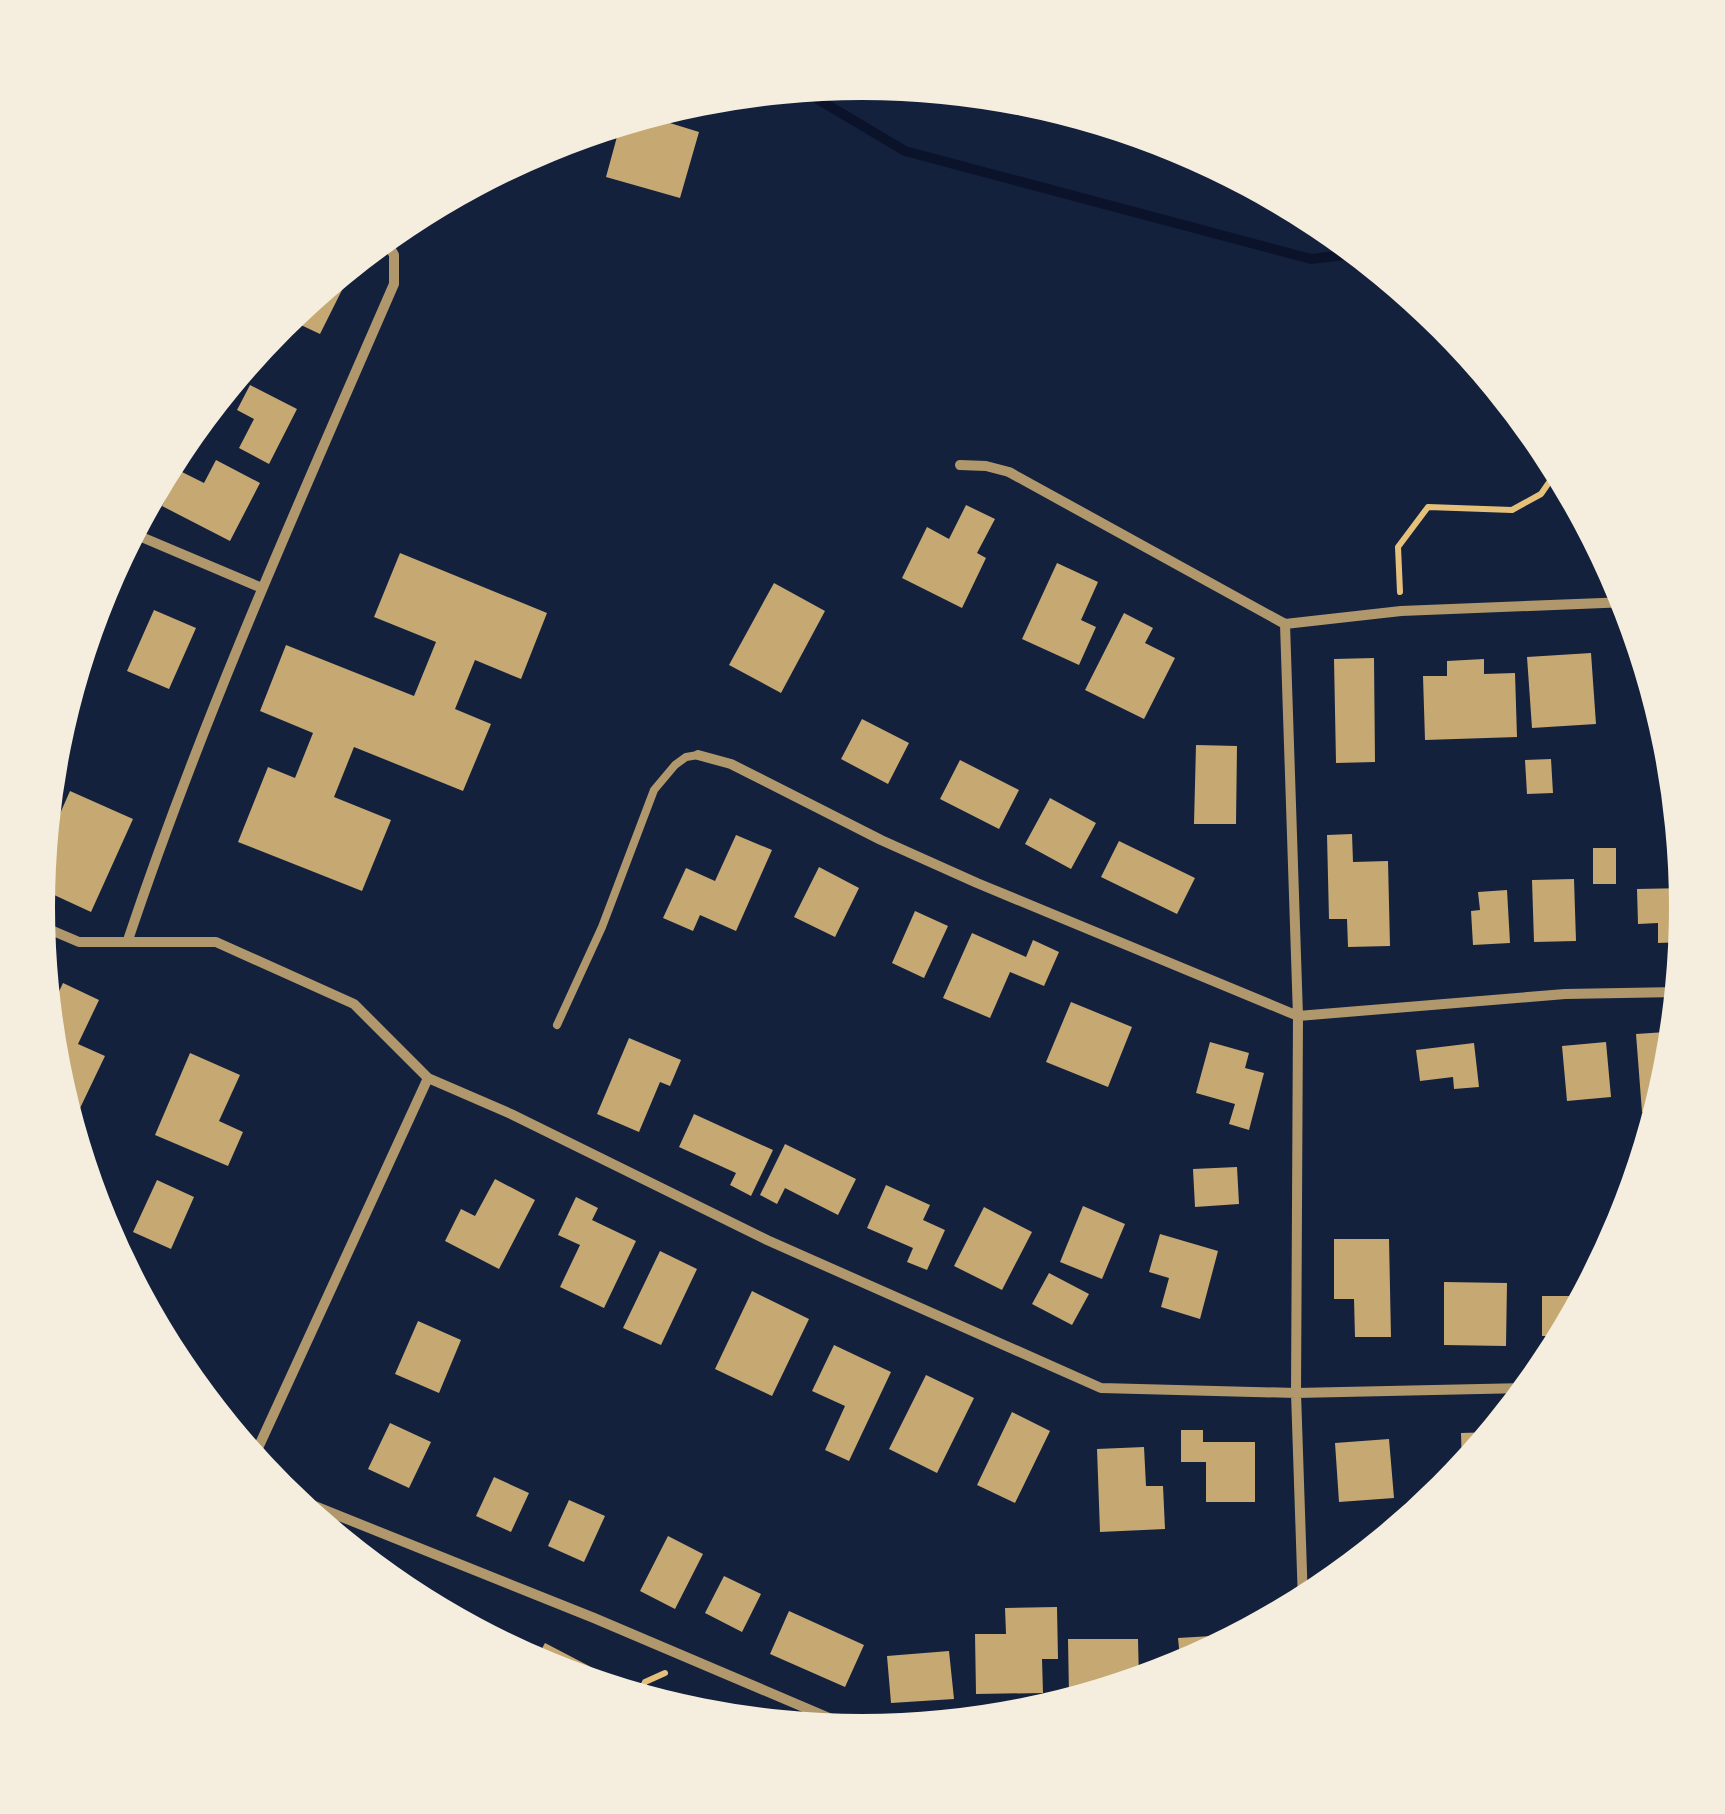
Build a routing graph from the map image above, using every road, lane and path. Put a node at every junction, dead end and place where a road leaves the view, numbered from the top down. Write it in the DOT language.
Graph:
graph roads {
  1 [pos="392,251"];
  2 [pos="960,465"];
  3 [pos="1549,482"];
  4 [pos="144,538"];
  5 [pos="262,588"];
  6 [pos="1611,603"];
  7 [pos="1401,612"];
  8 [pos="1285,624"];
  9 [pos="698,754"];
  10 [pos="56,932"];
  11 [pos="128,940"];
  12 [pos="1665,992"];
  13 [pos="1298,1016"];
  14 [pos="557,1024"];
  15 [pos="428,1078"];
  16 [pos="1511,1388"];
  17 [pos="1296,1394"];
  18 [pos="260,1445"];
  19 [pos="327,1511"];
  20 [pos="1302,1583"];
  21 [pos="820,1713"];
  1 -- 5 [label="street"];
  2 -- 8 [label="street"];
  3 -- 7 [label="path"];
  4 -- 5 [label="street"];
  5 -- 11 [label="street"];
  6 -- 7 [label="street"];
  7 -- 8 [label="street"];
  8 -- 13 [label="street"];
  9 -- 13 [label="street"];
  9 -- 14 [label="lane"];
  10 -- 11 [label="street"];
  11 -- 15 [label="street"];
  12 -- 13 [label="street"];
  13 -- 17 [label="street"];
  15 -- 17 [label="street"];
  15 -- 18 [label="street"];
  16 -- 17 [label="street"];
  17 -- 20 [label="street"];
  19 -- 21 [label="street"];
}
